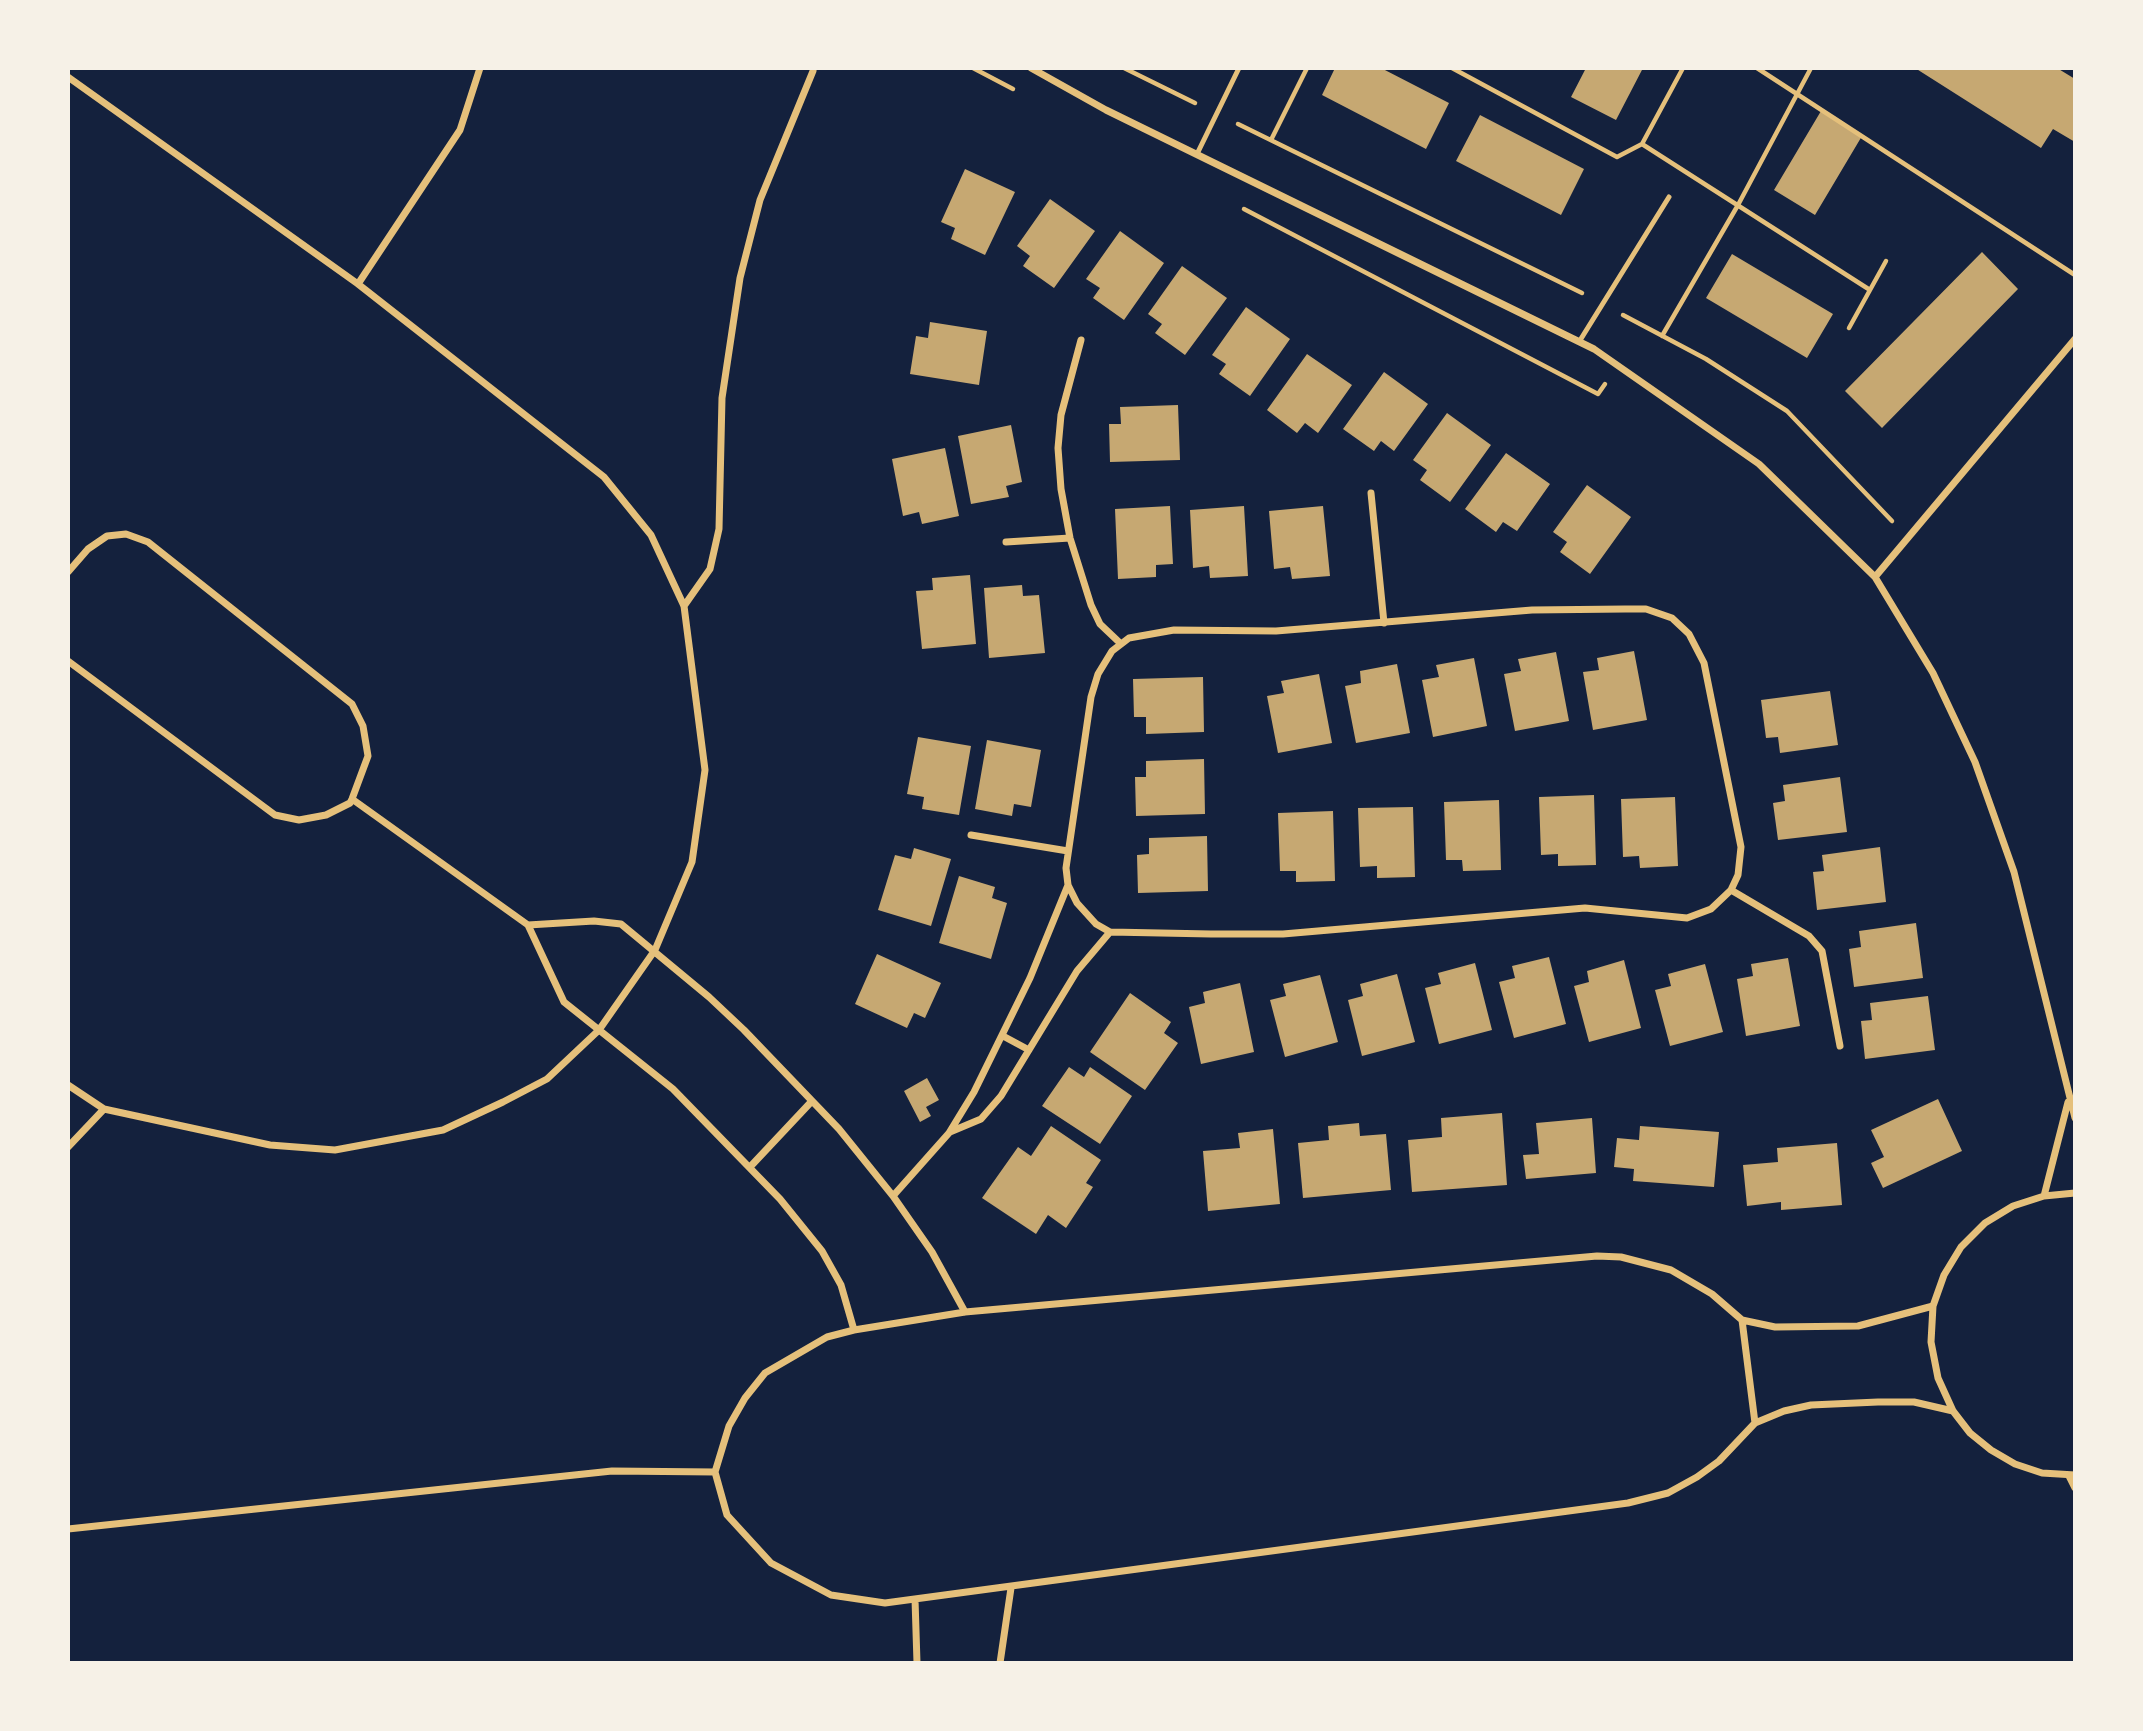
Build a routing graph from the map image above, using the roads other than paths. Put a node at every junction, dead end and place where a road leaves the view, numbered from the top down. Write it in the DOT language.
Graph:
graph roads {
  1 [pos="480,68"];
  2 [pos="1031,68"];
  3 [pos="1239,68"];
  4 [pos="813,71"];
  5 [pos="68,77"];
  6 [pos="1197,154"];
  7 [pos="1669,197"];
  8 [pos="358,284"];
  9 [pos="2075,339"];
  10 [pos="1081,340"];
  11 [pos="1579,342"];
  12 [pos="1371,493"];
  13 [pos="1070,538"];
  14 [pos="1006,542"];
  15 [pos="68,572"];
  16 [pos="1875,577"];
  17 [pos="684,606"];
  18 [pos="1384,624"];
  19 [pos="1119,643"];
  20 [pos="68,661"];
  21 [pos="352,799"];
  22 [pos="971,835"];
  23 [pos="1069,851"];
  24 [pos="1068,885"];
  25 [pos="1731,890"];
  26 [pos="528,925"];
  27 [pos="1110,932"];
  28 [pos="655,950"];
  29 [pos="598,1030"];
  30 [pos="1003,1036"];
  31 [pos="1840,1046"];
  32 [pos="1030,1050"];
  33 [pos="68,1085"];
  34 [pos="812,1101"];
  35 [pos="2068,1101"];
  36 [pos="104,1109"];
  37 [pos="2075,1118"];
  38 [pos="949,1133"];
  39 [pos="68,1146"];
  40 [pos="750,1167"];
  41 [pos="2075,1193"];
  42 [pos="893,1196"];
  43 [pos="2044,1196"];
  44 [pos="1933,1306"];
  45 [pos="965,1312"];
  46 [pos="1742,1320"];
  47 [pos="854,1330"];
  48 [pos="1953,1411"];
  49 [pos="1755,1423"];
  50 [pos="715,1472"];
  51 [pos="2072,1476"];
  52 [pos="2075,1488"];
  53 [pos="68,1529"];
  54 [pos="1011,1588"];
  55 [pos="915,1599"];
  56 [pos="916,1663"];
  57 [pos="1000,1663"];
  1 -- 8 [label="street"];
  2 -- 6 [label="street"];
  3 -- 6 [label="lane"];
  4 -- 17 [label="street"];
  5 -- 8 [label="street"];
  6 -- 11 [label="street"];
  7 -- 11 [label="lane"];
  8 -- 17 [label="street"];
  9 -- 16 [label="street"];
  10 -- 13 [label="street"];
  11 -- 16 [label="street"];
  12 -- 18 [label="street"];
  13 -- 14 [label="street"];
  13 -- 19 [label="street"];
  15 -- 21 [label="street"];
  16 -- 35 [label="street"];
  17 -- 28 [label="street"];
  18 -- 19 [label="street"];
  18 -- 25 [label="street"];
  19 -- 23 [label="street"];
  20 -- 21 [label="street"];
  21 -- 26 [label="street"];
  22 -- 23 [label="street"];
  23 -- 24 [label="street"];
  24 -- 27 [label="street"];
  24 -- 30 [label="street"];
  25 -- 27 [label="street"];
  25 -- 31 [label="street"];
  26 -- 28 [label="street"];
  26 -- 29 [label="street"];
  27 -- 32 [label="street"];
  28 -- 29 [label="street"];
  28 -- 34 [label="street"];
  29 -- 36 [label="street"];
  29 -- 40 [label="street"];
  30 -- 32 [label="street"];
  30 -- 38 [label="street"];
  32 -- 38 [label="street"];
  33 -- 36 [label="street"];
  34 -- 40 [label="street"];
  34 -- 42 [label="street"];
  35 -- 37 [label="street"];
  35 -- 43 [label="street"];
  36 -- 39 [label="street"];
  38 -- 42 [label="street"];
  40 -- 47 [label="street"];
  41 -- 43 [label="street"];
  42 -- 45 [label="street"];
  43 -- 44 [label="street"];
  44 -- 46 [label="street"];
  44 -- 48 [label="street"];
  45 -- 46 [label="street"];
  45 -- 47 [label="street"];
  46 -- 49 [label="street"];
  47 -- 50 [label="street"];
  48 -- 49 [label="street"];
  48 -- 51 [label="street"];
  49 -- 54 [label="street"];
  50 -- 53 [label="street"];
  50 -- 55 [label="street"];
  51 -- 52 [label="street"];
  54 -- 55 [label="street"];
  54 -- 57 [label="street"];
  55 -- 56 [label="street"];
}
